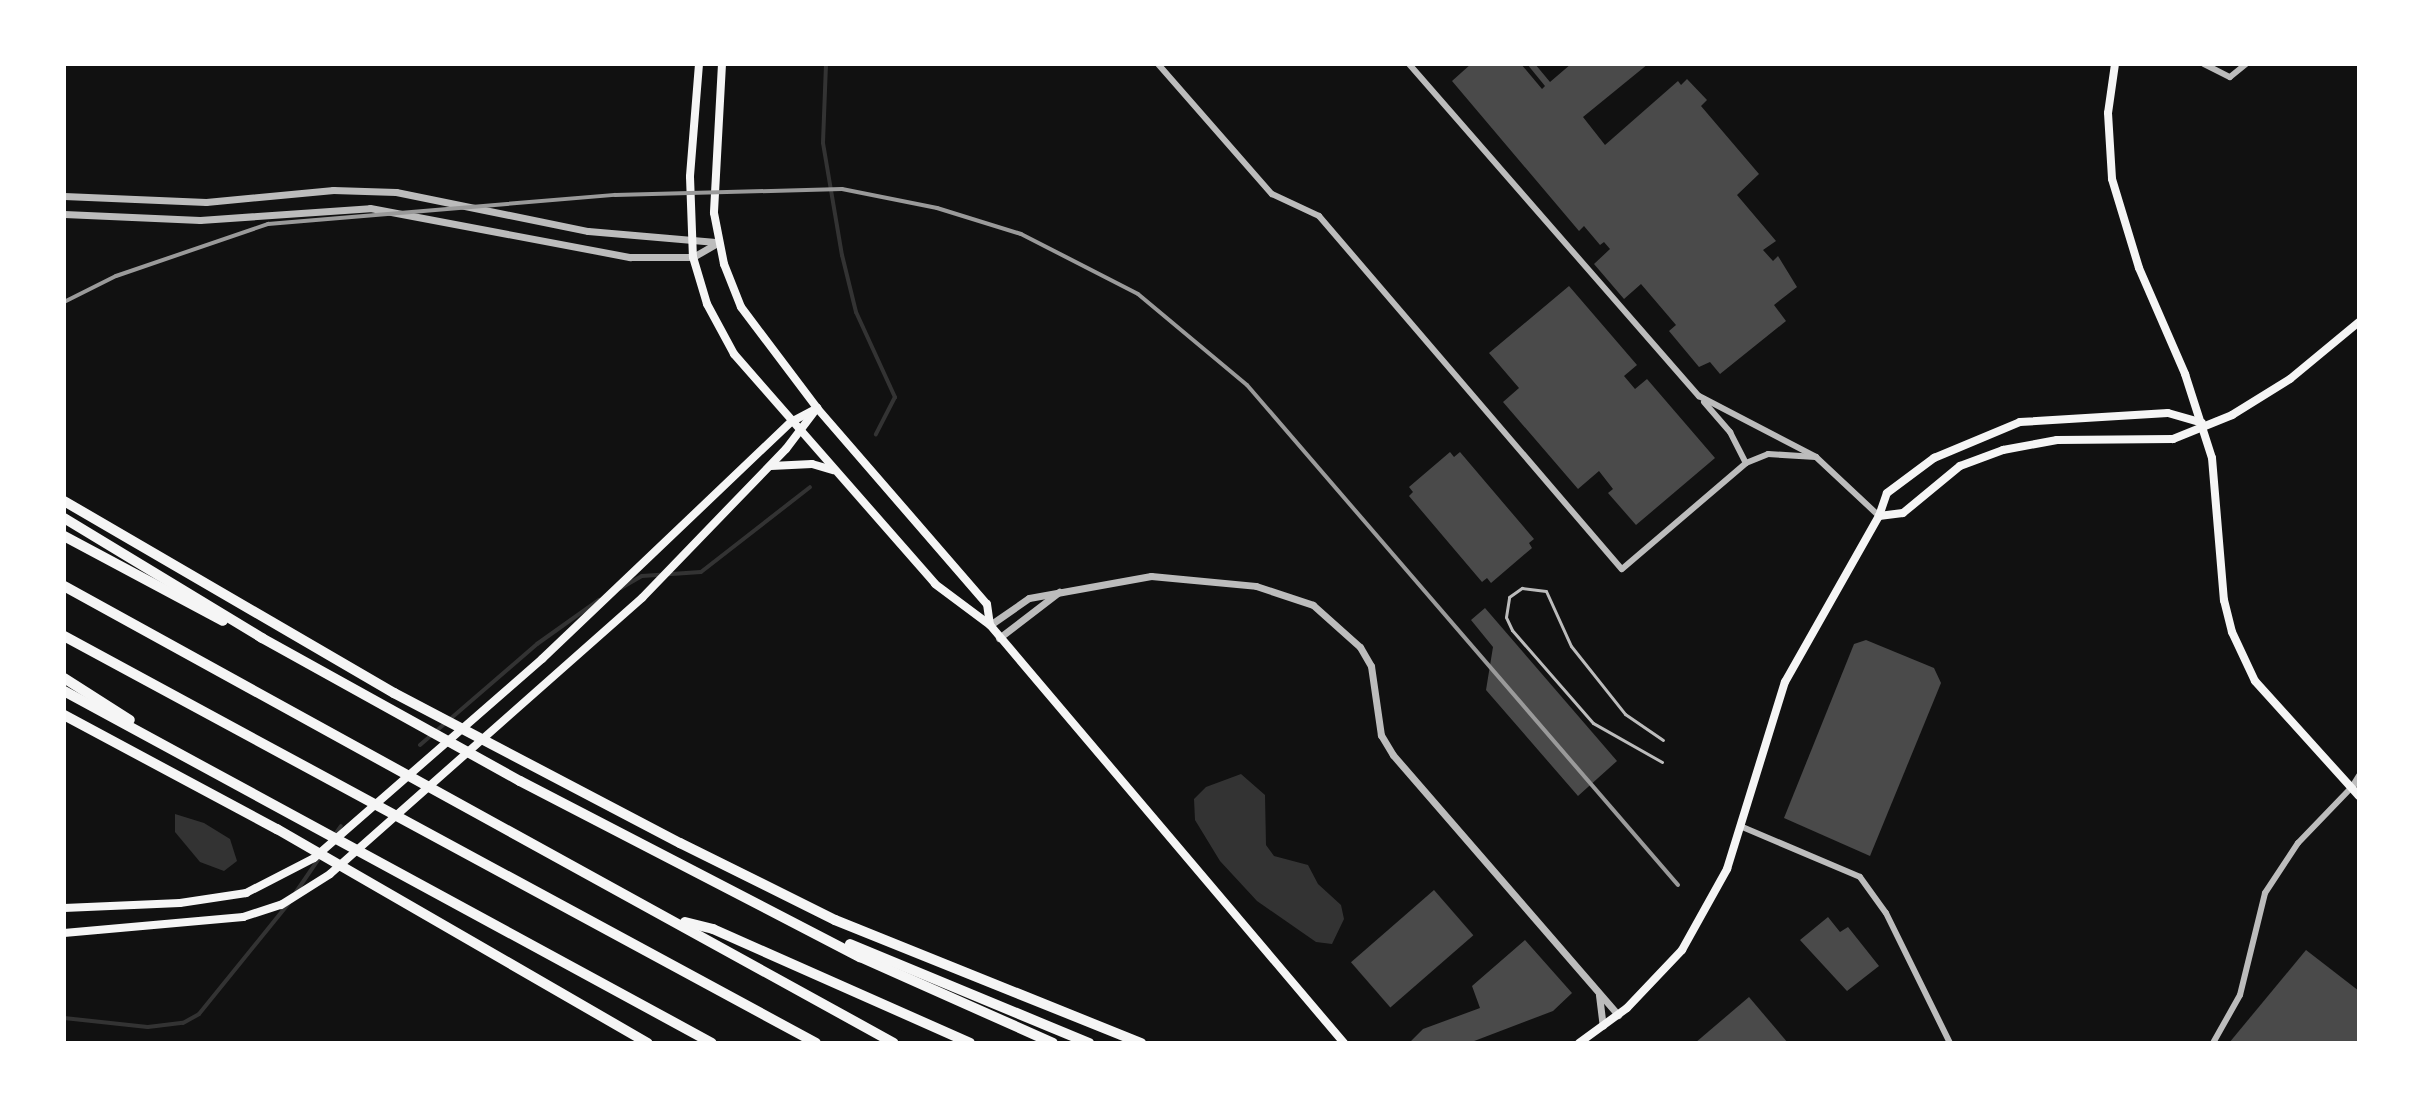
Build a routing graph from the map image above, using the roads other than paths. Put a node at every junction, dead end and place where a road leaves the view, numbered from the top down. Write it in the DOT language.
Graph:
graph roads {
  1 [pos="699,64"];
  2 [pos="722,64"];
  3 [pos="1158,64"];
  4 [pos="1409,64"];
  5 [pos="2115,64"];
  6 [pos="2204,64"];
  7 [pos="2246,64"];
  8 [pos="64,196"];
  9 [pos="64,214"];
  10 [pos="691,239"];
  11 [pos="719,242"];
  12 [pos="693,257"];
  13 [pos="2359,322"];
  14 [pos="1699,396"];
  15 [pos="817,408"];
  16 [pos="791,422"];
  17 [pos="2202,423"];
  18 [pos="801,433"];
  19 [pos="1816,457"];
  20 [pos="1746,463"];
  21 [pos="771,466"];
  22 [pos="835,471"];
  23 [pos="64,501"];
  24 [pos="1879,516"];
  25 [pos="64,518"];
  26 [pos="64,536"];
  27 [pos="64,586"];
  28 [pos="1060,591"];
  29 [pos="990,625"];
  30 [pos="64,636"];
  31 [pos="262,638"];
  32 [pos="999,638"];
  33 [pos="64,678"];
  34 [pos="64,691"];
  35 [pos="64,715"];
  36 [pos="153,738"];
  37 [pos="1663,740"];
  38 [pos="1662,762"];
  39 [pos="2359,775"];
  40 [pos="2351,788"];
  41 [pos="2359,796"];
  42 [pos="1740,826"];
  43 [pos="746,899"];
  44 [pos="64,908"];
  45 [pos="670,918"];
  46 [pos="64,933"];
  47 [pos="1599,993"];
  48 [pos="1618,1015"];
  49 [pos="1603,1026"];
  50 [pos="648,1043"];
  51 [pos="712,1043"];
  52 [pos="816,1043"];
  53 [pos="894,1043"];
  54 [pos="970,1043"];
  55 [pos="1053,1043"];
  56 [pos="1089,1043"];
  57 [pos="1141,1043"];
  58 [pos="1344,1043"];
  59 [pos="1579,1043"];
  60 [pos="1950,1043"];
  61 [pos="2213,1043"];
  1 -- 10 [label="main road"];
  2 -- 11 [label="main road"];
  3 -- 20 [label="street"];
  4 -- 14 [label="street"];
  5 -- 17 [label="main road"];
  6 -- 7 [label="street"];
  8 -- 10 [label="street"];
  9 -- 12 [label="street"];
  10 -- 11 [label="street"];
  10 -- 12 [label="main road"];
  11 -- 12 [label="street"];
  11 -- 15 [label="main road"];
  12 -- 16 [label="main road"];
  13 -- 17 [label="main road"];
  14 -- 19 [label="street"];
  14 -- 20 [label="street"];
  15 -- 16 [label="main road"];
  15 -- 18 [label="main road"];
  15 -- 29 [label="main road"];
  16 -- 18 [label="main road"];
  16 -- 44 [label="main road"];
  17 -- 24 [label="main road"];
  17 -- 24 [label="main road"];
  17 -- 40 [label="main road"];
  18 -- 21 [label="main road"];
  18 -- 22 [label="main road"];
  19 -- 20 [label="street"];
  19 -- 24 [label="street"];
  21 -- 22 [label="main road"];
  21 -- 46 [label="main road"];
  22 -- 29 [label="main road"];
  23 -- 57 [label="highway"];
  24 -- 42 [label="main road"];
  25 -- 31 [label="highway"];
  26 -- 31 [label="highway"];
  27 -- 45 [label="highway"];
  28 -- 29 [label="street"];
  28 -- 32 [label="street"];
  28 -- 47 [label="street"];
  29 -- 32 [label="main road"];
  30 -- 52 [label="highway"];
  31 -- 43 [label="highway"];
  32 -- 58 [label="main road"];
  33 -- 36 [label="highway"];
  34 -- 36 [label="highway"];
  35 -- 50 [label="highway"];
  36 -- 51 [label="highway"];
  37 -- 38 [label="lane"];
  39 -- 40 [label="street"];
  40 -- 41 [label="main road"];
  40 -- 61 [label="street"];
  42 -- 48 [label="main road"];
  42 -- 60 [label="street"];
  43 -- 55 [label="highway"];
  43 -- 56 [label="highway"];
  45 -- 53 [label="highway"];
  45 -- 54 [label="highway"];
  47 -- 48 [label="street"];
  47 -- 49 [label="street"];
  48 -- 49 [label="main road"];
  49 -- 59 [label="main road"];
}
